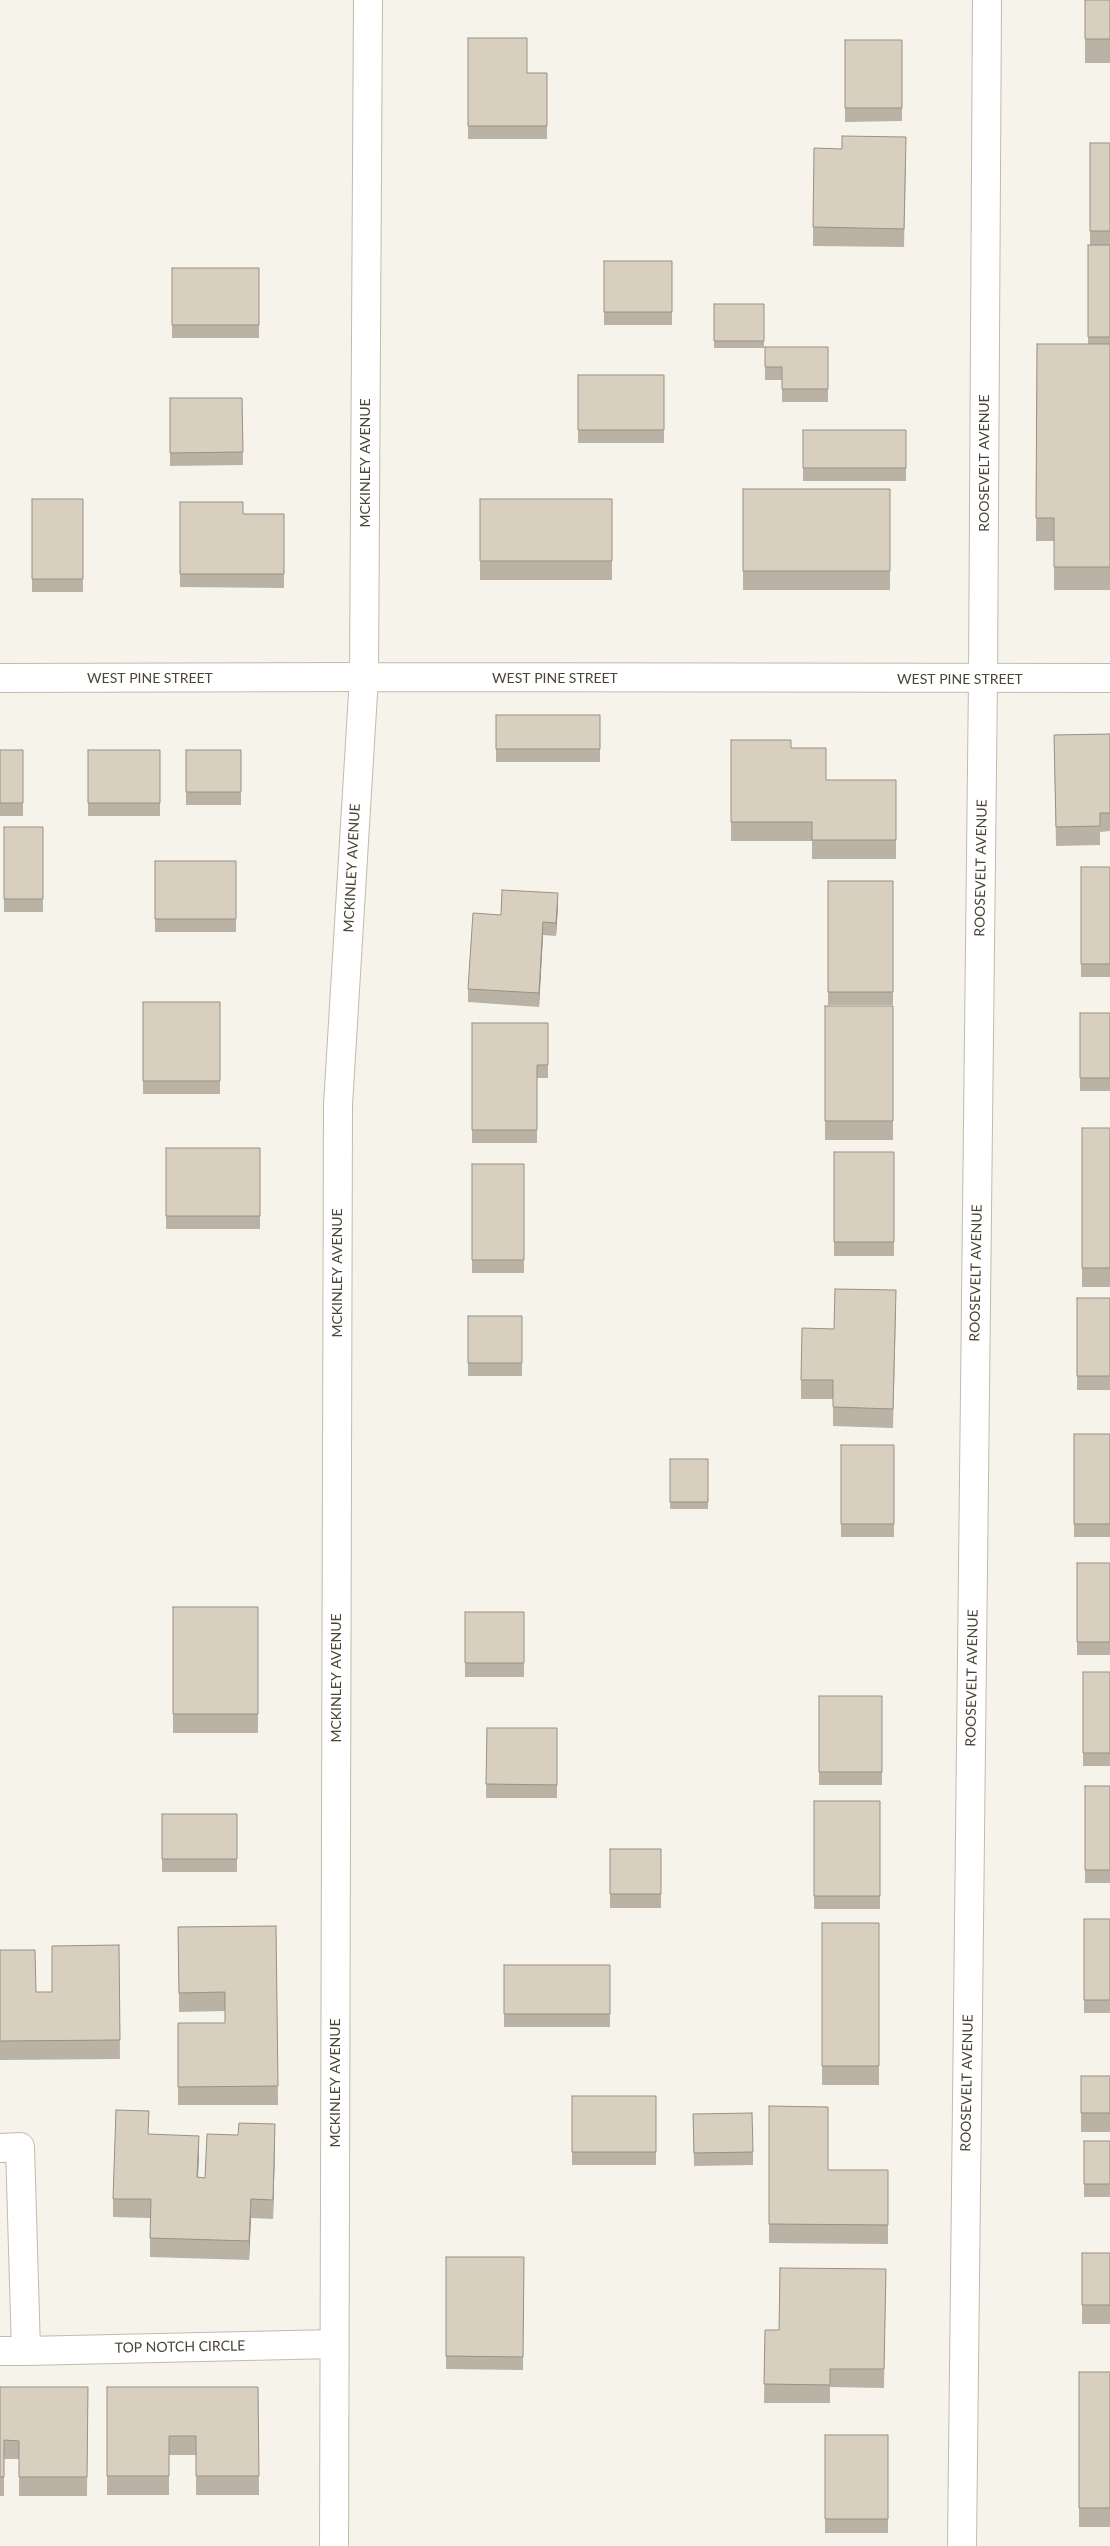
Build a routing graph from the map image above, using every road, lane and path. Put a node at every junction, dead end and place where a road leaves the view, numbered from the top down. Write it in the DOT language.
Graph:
graph roads {
  1 [pos="368,0"];
  2 [pos="987,0"];
  3 [pos="364,677"];
  4 [pos="0,678"];
  5 [pos="1110,678"];
  6 [pos="983,679"];
  7 [pos="0,2148"];
  8 [pos="334,2344"];
  9 [pos="13,2351"];
  10 [pos="334,2546"];
  11 [pos="962,2546"];
  1 -- 3 [label="street, MCKINLEY AVENUE"];
  2 -- 6 [label="street, ROOSEVELT AVENUE"];
  3 -- 4 [label="street, WEST PINE STREET"];
  3 -- 6 [label="street, WEST PINE STREET"];
  3 -- 8 [label="street, MCKINLEY AVENUE"];
  5 -- 6 [label="street, WEST PINE STREET"];
  6 -- 11 [label="street, ROOSEVELT AVENUE"];
  7 -- 9 [label="street, TOP NOTCH CIRCLE"];
  8 -- 9 [label="street, TOP NOTCH CIRCLE"];
  8 -- 10 [label="street, MCKINLEY AVENUE"];
}
